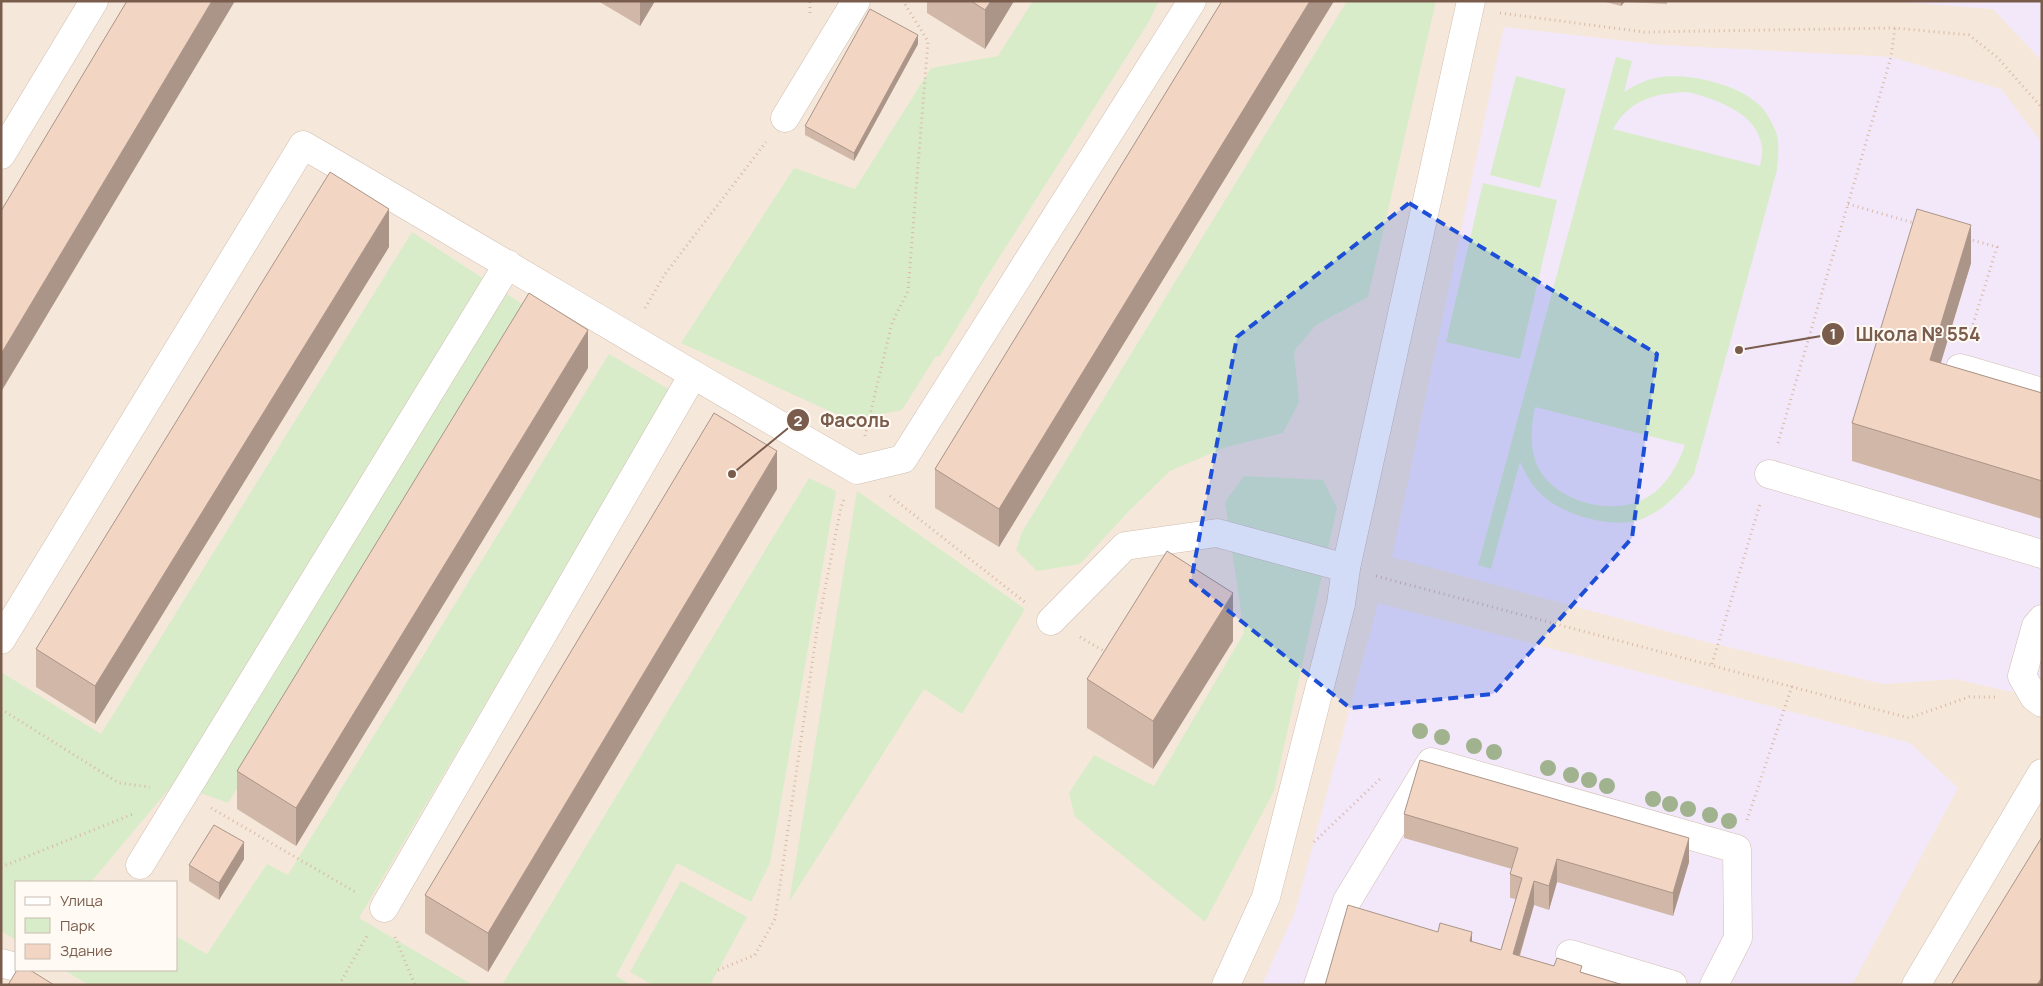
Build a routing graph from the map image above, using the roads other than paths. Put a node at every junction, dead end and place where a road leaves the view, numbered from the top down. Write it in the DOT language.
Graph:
graph roads {
  1 [pos="94,1"];
  2 [pos="856,1"];
  3 [pos="1192,1"];
  4 [pos="1470,5"];
  5 [pos="785,118"];
  6 [pos="1,156"];
  7 [pos="508,264"];
  8 [pos="1960,368"];
  9 [pos="693,376"];
  10 [pos="2042,392"];
  11 [pos="1769,474"];
  12 [pos="2042,554"];
  13 [pos="1346,568"];
  14 [pos="2042,619"];
  15 [pos="1051,621"];
  16 [pos="1,640"];
  17 [pos="2042,703"];
  18 [pos="2042,773"];
  19 [pos="140,865"];
  20 [pos="384,908"];
  21 [pos="1570,954"];
  22 [pos="1,963"];
  23 [pos="15,967"];
  24 [pos="1226,985"];
  25 [pos="1318,985"];
  26 [pos="1673,985"];
  27 [pos="1714,985"];
  28 [pos="1916,985"];
  1 -- 6 [label="lane"];
  2 -- 5 [label="lane"];
  3 -- 9 [label="lane"];
  4 -- 13 [label="lane"];
  7 -- 9 [label="lane"];
  7 -- 16 [label="lane"];
  7 -- 19 [label="lane"];
  8 -- 10 [label="lane"];
  9 -- 20 [label="lane"];
  11 -- 12 [label="lane"];
  13 -- 15 [label="lane"];
  13 -- 24 [label="lane"];
  14 -- 17 [label="lane"];
  18 -- 28 [label="lane"];
  21 -- 26 [label="lane"];
  22 -- 23 [label="lane"];
  25 -- 27 [label="lane"];
}
